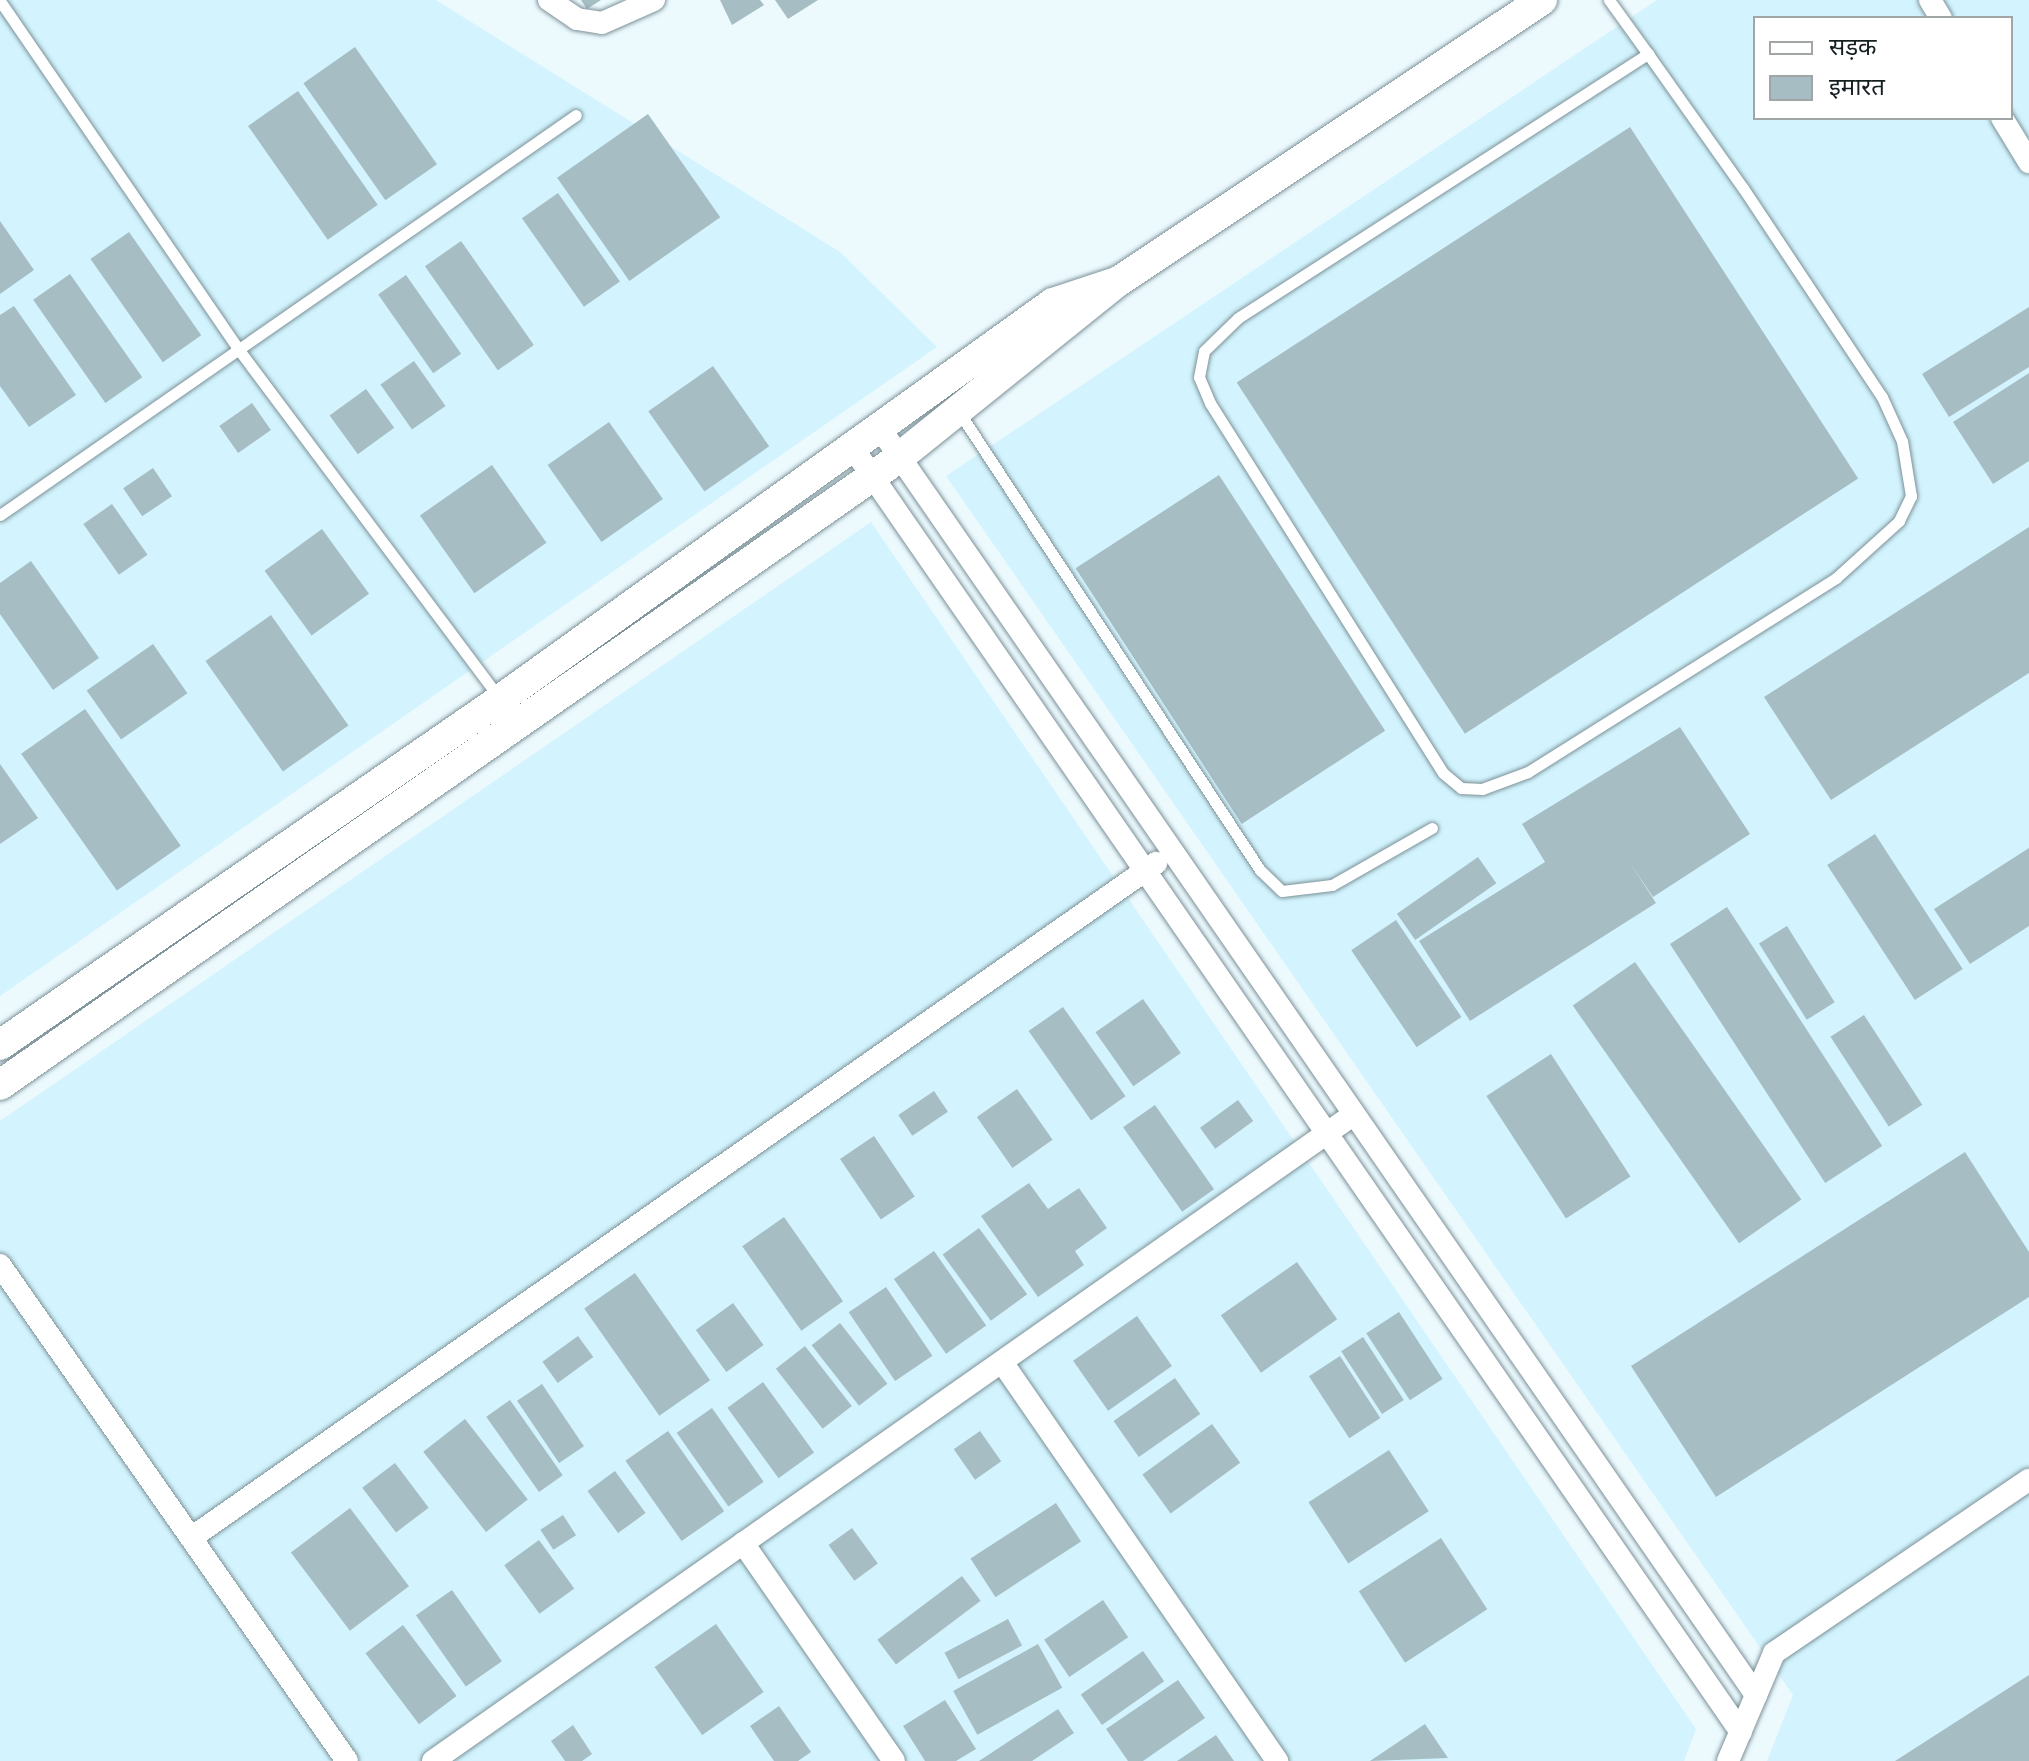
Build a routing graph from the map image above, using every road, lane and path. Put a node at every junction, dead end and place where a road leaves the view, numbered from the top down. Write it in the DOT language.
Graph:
graph roads {
  1 [pos="549,0"];
  2 [pos="654,0"];
  3 [pos="1542,0"];
  4 [pos="1609,0"];
  5 [pos="0,1"];
  6 [pos="1648,54"];
  7 [pos="576,115"];
  8 [pos="2003,120"];
  9 [pos="2029,162"];
  10 [pos="1119,281"];
  11 [pos="236,346"];
  12 [pos="959,411"];
  13 [pos="879,427"];
  14 [pos="850,444"];
  15 [pos="885,468"];
  16 [pos="0,515"];
  17 [pos="501,699"];
  18 [pos="518,723"];
  19 [pos="1432,828"];
  20 [pos="1171,854"];
  21 [pos="1146,871"];
  22 [pos="0,1045"];
  23 [pos="0,1085"];
  24 [pos="1353,1115"];
  25 [pos="1327,1133"];
  26 [pos="0,1265"];
  27 [pos="1002,1362"];
  28 [pos="2029,1480"];
  29 [pos="191,1538"];
  30 [pos="743,1543"];
  31 [pos="1756,1695"];
  32 [pos="1741,1732"];
  33 [pos="347,1761"];
  34 [pos="433,1761"];
  35 [pos="894,1761"];
  36 [pos="1277,1761"];
  37 [pos="1728,1761"];
  1 -- 2 [label="street"];
  3 -- 10 [label="street"];
  4 -- 6 [label="lane"];
  5 -- 11 [label="lane"];
  6 -- 6 [label="lane"];
  7 -- 11 [label="lane"];
  8 -- 9 [label="street"];
  10 -- 12 [label="street"];
  10 -- 13 [label="street"];
  11 -- 16 [label="lane"];
  11 -- 17 [label="lane"];
  12 -- 15 [label="street"];
  12 -- 19 [label="lane"];
  13 -- 14 [label="street"];
  13 -- 15 [label="street"];
  14 -- 15 [label="street"];
  14 -- 17 [label="street"];
  15 -- 18 [label="street"];
  15 -- 20 [label="street"];
  15 -- 21 [label="street"];
  17 -- 18 [label="lane"];
  17 -- 22 [label="street"];
  18 -- 23 [label="street"];
  20 -- 21 [label="street"];
  20 -- 24 [label="street"];
  21 -- 25 [label="street"];
  21 -- 29 [label="street"];
  24 -- 25 [label="street"];
  24 -- 31 [label="street"];
  25 -- 27 [label="street"];
  25 -- 32 [label="street"];
  26 -- 29 [label="street"];
  27 -- 30 [label="street"];
  27 -- 36 [label="street"];
  28 -- 31 [label="street"];
  29 -- 33 [label="street"];
  30 -- 34 [label="street"];
  30 -- 35 [label="street"];
  31 -- 32 [label="street"];
  32 -- 37 [label="street"];
}
